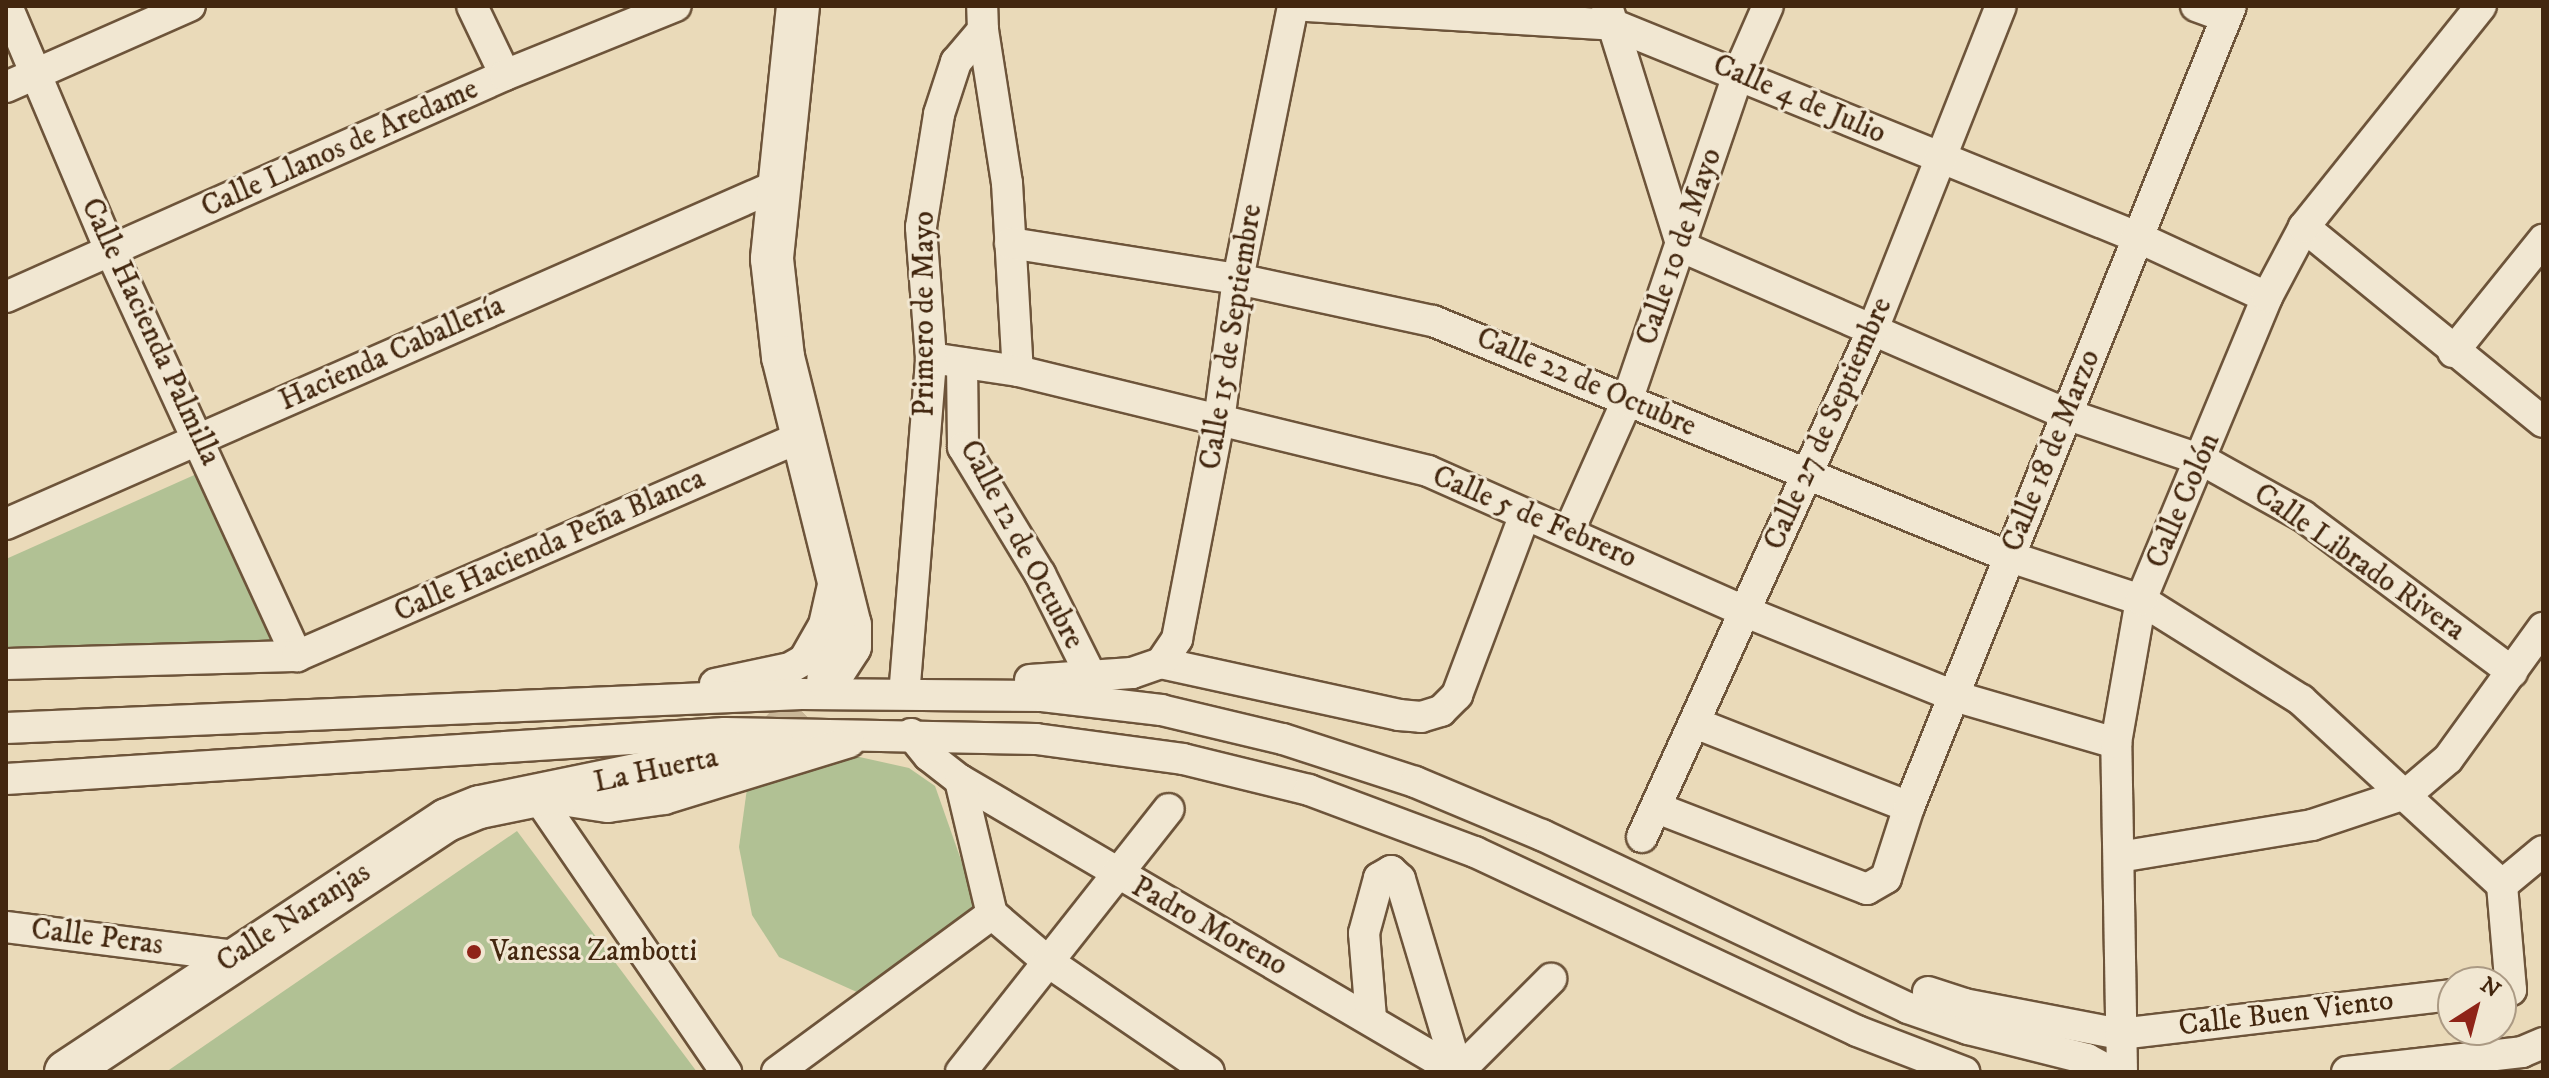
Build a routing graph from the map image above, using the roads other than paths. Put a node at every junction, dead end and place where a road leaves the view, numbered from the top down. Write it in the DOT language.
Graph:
graph roads {
  1 [pos="7,6"];
  2 [pos="190,6"];
  3 [pos="472,6"];
  4 [pos="676,6"];
  5 [pos="798,6"];
  6 [pos="1293,6"];
  7 [pos="1306,6"];
  8 [pos="1768,6"];
  9 [pos="2001,6"];
  10 [pos="2481,6"];
  11 [pos="2217,9"];
  12 [pos="1611,16"];
  13 [pos="982,18"];
  14 [pos="1739,72"];
  15 [pos="35,75"];
  16 [pos="505,75"];
  17 [pos="6,87"];
  18 [pos="1936,160"];
  19 [pos="778,185"];
  20 [pos="2304,227"];
  21 [pos="2137,237"];
  22 [pos="2543,240"];
  23 [pos="1010,243"];
  24 [pos="1682,247"];
  25 [pos="111,252"];
  26 [pos="1238,279"];
  27 [pos="6,297"];
  28 [pos="2267,297"];
  29 [pos="1873,329"];
  30 [pos="2453,352"];
  31 [pos="931,358"];
  32 [pos="962,363"];
  33 [pos="1018,371"];
  34 [pos="1627,401"];
  35 [pos="2066,414"];
  36 [pos="1219,421"];
  37 [pos="2543,422"];
  38 [pos="803,436"];
  39 [pos="199,438"];
  40 [pos="2202,460"];
  41 [pos="1808,475"];
  42 [pos="1525,514"];
  43 [pos="6,524"];
  44 [pos="1569,531"];
  45 [pos="2010,557"];
  46 [pos="838,566"];
  47 [pos="2141,600"];
  48 [pos="1746,612"];
  49 [pos="2543,628"];
  50 [pos="297,656"];
  51 [pos="1161,663"];
  52 [pos="6,664"];
  53 [pos="2512,672"];
  54 [pos="1092,678"];
  55 [pos="828,680"];
  56 [pos="1954,696"];
  57 [pos="695,697"];
  58 [pos="1695,723"];
  59 [pos="6,728"];
  60 [pos="872,734"];
  61 [pos="911,734"];
  62 [pos="772,741"];
  63 [pos="2116,743"];
  64 [pos="6,779"];
  65 [pos="960,780"];
  66 [pos="2408,793"];
  67 [pos="537,796"];
  68 [pos="1909,807"];
  69 [pos="1657,808"];
  70 [pos="1169,809"];
  71 [pos="1642,837"];
  72 [pos="2543,851"];
  73 [pos="2119,857"];
  74 [pos="1117,875"];
  75 [pos="2502,885"];
  76 [pos="992,914"];
  77 [pos="6,927"];
  78 [pos="236,956"];
  79 [pos="1047,961"];
  80 [pos="2505,966"];
  81 [pos="1551,979"];
  82 [pos="1928,992"];
  83 [pos="2437,997"];
  84 [pos="1371,1018"];
  85 [pos="2120,1034"];
  86 [pos="2543,1043"];
  87 [pos="66,1072"];
  88 [pos="726,1072"];
  89 [pos="777,1072"];
  90 [pos="961,1072"];
  91 [pos="1208,1072"];
  92 [pos="1458,1072"];
  93 [pos="1964,1072"];
  94 [pos="2111,1072"];
  95 [pos="2122,1072"];
  96 [pos="2347,1072"];
  1 -- 15 [label="street, Calle Hacienda Palmilla"];
  2 -- 15 [label="street"];
  3 -- 16 [label="street"];
  4 -- 16 [label="street, Calle Llanos de Aredame"];
  5 -- 19 [label="street"];
  6 -- 26 [label="street, Calle 15 de Septiembre"];
  7 -- 12 [label="street, Calle 4 de Julio"];
  8 -- 14 [label="street, Calle 10 de Mayo"];
  9 -- 18 [label="street, Calle 27 de Septiembre"];
  10 -- 20 [label="street, Calle Colón"];
  11 -- 21 [label="street, Calle 18 de Marzo"];
  12 -- 14 [label="street, Calle 4 de Julio"];
  12 -- 24 [label="street"];
  13 -- 23 [label="street"];
  13 -- 31 [label="street, Primero de Mayo"];
  14 -- 18 [label="street, Calle 4 de Julio"];
  14 -- 24 [label="street, Calle 10 de Mayo"];
  15 -- 17 [label="street"];
  15 -- 25 [label="street, Calle Hacienda Palmilla"];
  16 -- 25 [label="street, Calle Llanos de Aredame"];
  18 -- 21 [label="street, Calle 4 de Julio"];
  18 -- 29 [label="street, Calle 27 de Septiembre"];
  19 -- 38 [label="street"];
  19 -- 39 [label="street, Hacienda Caballería"];
  20 -- 28 [label="street, Calle Colón"];
  20 -- 30 [label="street"];
  21 -- 28 [label="street, Calle 4 de Julio"];
  21 -- 35 [label="street, Calle 18 de Marzo"];
  22 -- 30 [label="street"];
  23 -- 26 [label="street, Calle 22 de Octubre"];
  23 -- 33 [label="street"];
  24 -- 29 [label="street, Calle Librado Rivera"];
  24 -- 34 [label="street, Calle 10 de Mayo"];
  25 -- 27 [label="street, Calle Llanos de Aredame"];
  25 -- 39 [label="street, Calle Hacienda Palmilla"];
  26 -- 34 [label="street, Calle 22 de Octubre"];
  26 -- 36 [label="street, Calle 15 de Septiembre"];
  28 -- 40 [label="street, Calle Colón"];
  29 -- 35 [label="street, Calle Librado Rivera"];
  29 -- 41 [label="street, Calle 27 de Septiembre"];
  30 -- 37 [label="street"];
  31 -- 32 [label="street, Calle 5 de Febrero"];
  31 -- 54 [label="street, Primero de Mayo"];
  32 -- 33 [label="street, Calle 5 de Febrero"];
  32 -- 54 [label="street, Calle 12 de Octubre"];
  33 -- 36 [label="street, Calle 5 de Febrero"];
  34 -- 41 [label="street, Calle 22 de Octubre"];
  34 -- 44 [label="street, Calle 10 de Mayo"];
  35 -- 40 [label="street, Calle Librado Rivera"];
  35 -- 45 [label="street, Calle 18 de Marzo"];
  36 -- 42 [label="street, Calle 5 de Febrero"];
  36 -- 51 [label="street, Calle 15 de Septiembre"];
  38 -- 46 [label="street"];
  38 -- 50 [label="street, Calle Hacienda Peña Blanca"];
  39 -- 43 [label="street, Hacienda Caballería"];
  39 -- 50 [label="street, Calle Hacienda Palmilla"];
  40 -- 47 [label="street, Calle Colón"];
  40 -- 53 [label="street, Calle Librado Rivera"];
  41 -- 45 [label="street, Calle 22 de Octubre"];
  41 -- 48 [label="street, Calle 27 de Septiembre"];
  42 -- 44 [label="street, Calle 5 de Febrero"];
  42 -- 51 [label="street"];
  44 -- 48 [label="street, Calle 5 de Febrero"];
  45 -- 47 [label="street, Calle 22 de Octubre"];
  45 -- 56 [label="street, Calle 18 de Marzo"];
  46 -- 55 [label="street"];
  46 -- 57 [label="street"];
  47 -- 63 [label="street, Calle Colón"];
  47 -- 66 [label="street, Calle 22 de Octubre"];
  48 -- 56 [label="street, Calle 5 de Febrero"];
  48 -- 58 [label="street, Calle 27 de Septiembre"];
  49 -- 53 [label="street"];
  50 -- 52 [label="street"];
  51 -- 54 [label="street"];
  53 -- 66 [label="street"];
  56 -- 63 [label="street, Calle 5 de Febrero"];
  56 -- 68 [label="street, Calle 18 de Marzo"];
  57 -- 59 [label="street"];
  57 -- 94 [label="street"];
  58 -- 68 [label="street"];
  58 -- 69 [label="street, Calle 27 de Septiembre"];
  60 -- 61 [label="street"];
  60 -- 64 [label="street"];
  60 -- 67 [label="street"];
  61 -- 65 [label="street, Padro Moreno"];
  61 -- 93 [label="street"];
  62 -- 67 [label="street, La Huerta"];
  63 -- 73 [label="street, Calle Colón"];
  65 -- 74 [label="street, Padro Moreno"];
  65 -- 76 [label="street"];
  66 -- 73 [label="street"];
  66 -- 75 [label="street, Calle 22 de Octubre"];
  67 -- 78 [label="street, Calle Naranjas"];
  67 -- 88 [label="street"];
  68 -- 69 [label="street, Calle 18 de Marzo"];
  69 -- 71 [label="street, Calle 27 de Septiembre"];
  70 -- 74 [label="street"];
  72 -- 75 [label="street"];
  73 -- 85 [label="street, Calle Colón"];
  74 -- 79 [label="street"];
  74 -- 84 [label="street, Padro Moreno"];
  75 -- 80 [label="street"];
  76 -- 79 [label="street"];
  76 -- 89 [label="street"];
  77 -- 78 [label="street, Calle Peras"];
  78 -- 87 [label="street, Calle Naranjas"];
  79 -- 90 [label="street"];
  79 -- 91 [label="street"];
  81 -- 92 [label="street"];
  82 -- 85 [label="street, Calle Buen Viento"];
  83 -- 85 [label="street, Calle Buen Viento"];
  84 -- 92 [label="street, Padro Moreno"];
  84 -- 92 [label="street"];
  85 -- 95 [label="street, Calle Colón"];
  86 -- 96 [label="street"];
}
